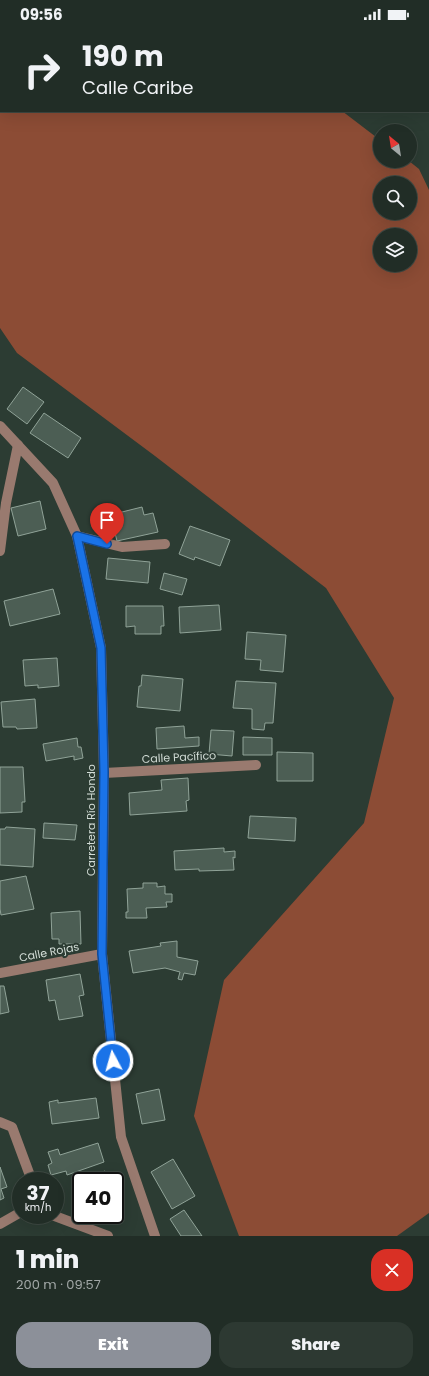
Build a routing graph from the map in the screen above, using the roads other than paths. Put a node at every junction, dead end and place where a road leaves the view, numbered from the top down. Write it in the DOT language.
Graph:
graph roads {
  1 [pos="0,426"];
  2 [pos="18,445"];
  3 [pos="77,536"];
  4 [pos="165,544"];
  5 [pos="0,551"];
  6 [pos="256,765"];
  7 [pos="104,772"];
  8 [pos="102,954"];
  9 [pos="0,973"];
  10 [pos="0,1122"];
  11 [pos="29,1172"];
  12 [pos="12,1217"];
  13 [pos="64,1220"];
  14 [pos="0,1224"];
  15 [pos="108,1236"];
  16 [pos="155,1236"];
  1 -- 2 [label="street, Carretera Río Hondo"];
  2 -- 3 [label="street, Carretera Río Hondo"];
  2 -- 5 [label="street"];
  3 -- 4 [label="street"];
  3 -- 7 [label="street, Carretera Río Hondo"];
  6 -- 7 [label="street, Calle Pacífico"];
  7 -- 8 [label="street, Carretera Río Hondo"];
  8 -- 9 [label="street, Calle Rojas"];
  8 -- 16 [label="street, Carretera Río Hondo"];
  10 -- 11 [label="street"];
  12 -- 14 [label="street"];
  13 -- 15 [label="street"];
}
